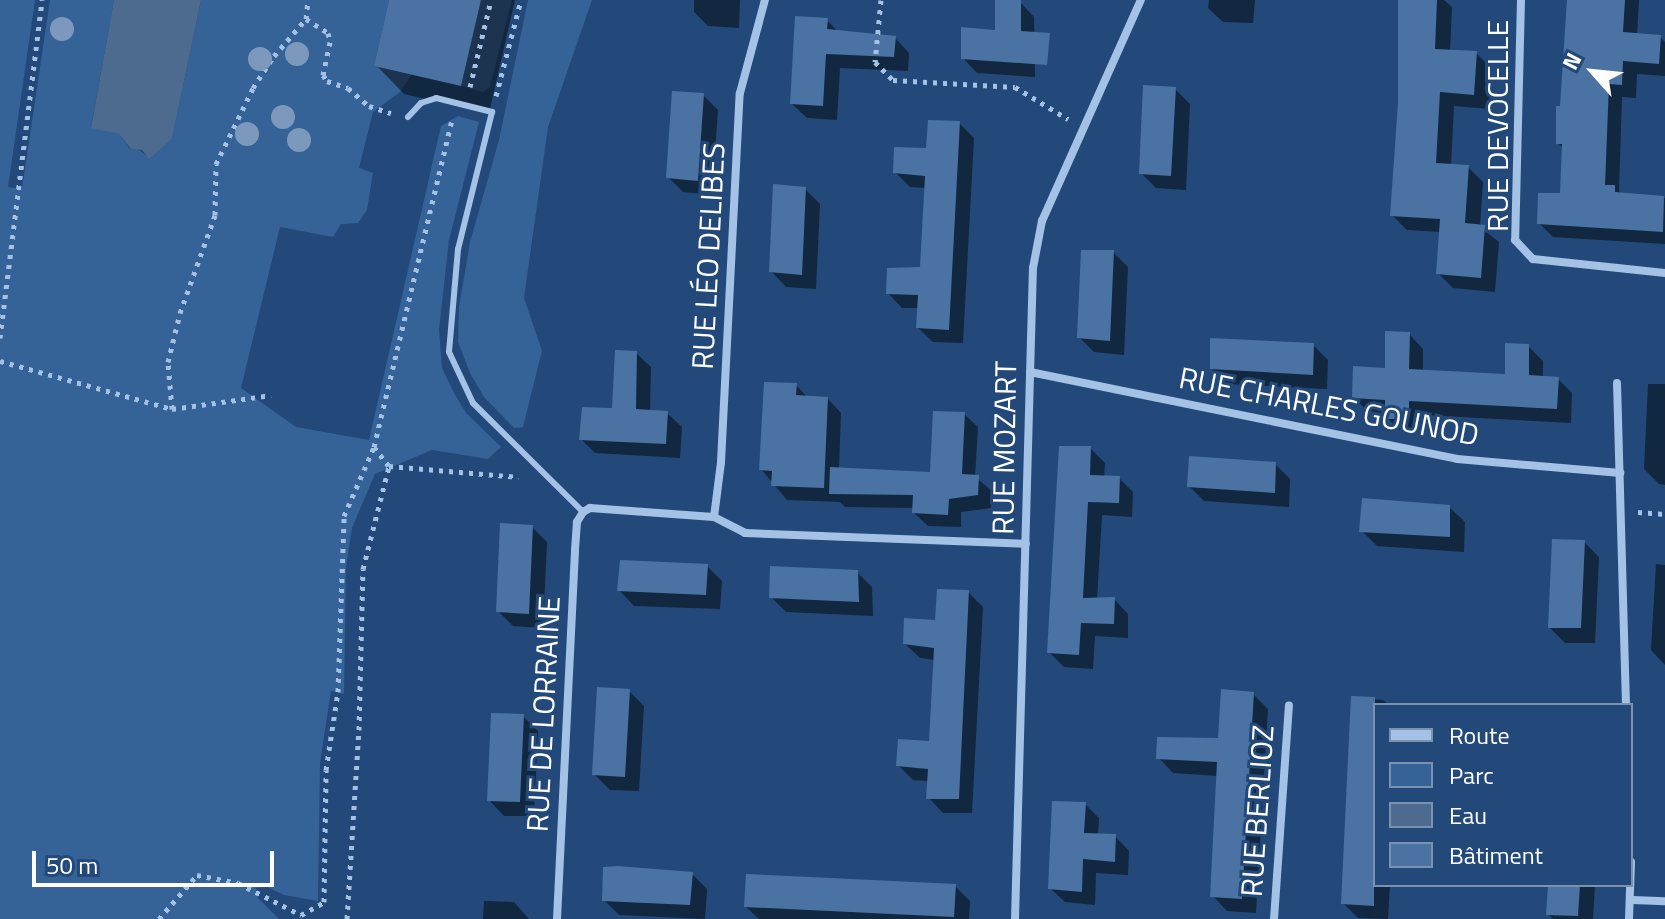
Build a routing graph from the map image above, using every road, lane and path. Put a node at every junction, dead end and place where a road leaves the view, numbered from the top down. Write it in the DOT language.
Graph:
graph roads {
  1 [pos="42,0"];
  2 [pos="308,0"];
  3 [pos="491,0"];
  4 [pos="521,0"];
  5 [pos="765,0"];
  6 [pos="881,0"];
  7 [pos="1141,0"];
  8 [pos="1521,0"];
  9 [pos="306,19"];
  10 [pos="461,104"];
  11 [pos="492,112"];
  12 [pos="408,117"];
  13 [pos="1083,128"];
  14 [pos="1665,273"];
  15 [pos="0,338"];
  16 [pos="0,361"];
  17 [pos="1030,372"];
  18 [pos="1617,383"];
  19 [pos="271,395"];
  20 [pos="172,409"];
  21 [pos="374,447"];
  22 [pos="389,466"];
  23 [pos="1620,473"];
  24 [pos="553,481"];
  25 [pos="583,512"];
  26 [pos="714,517"];
  27 [pos="1026,544"];
  28 [pos="1626,703"];
  29 [pos="1289,706"];
  30 [pos="1632,887"];
  31 [pos="1632,900"];
  32 [pos="1665,901"];
  33 [pos="301,917"];
  34 [pos="159,919"];
  35 [pos="347,919"];
  36 [pos="557,919"];
  37 [pos="1015,919"];
  38 [pos="1274,919"];
  39 [pos="1629,919"];
  1 -- 15 [label="path"];
  2 -- 9 [label="path"];
  3 -- 10 [label="path"];
  4 -- 11 [label="path"];
  5 -- 26 [label="street, RUE LÉO DELIBES"];
  6 -- 13 [label="path"];
  7 -- 13 [label="street, RUE MOZART"];
  8 -- 14 [label="street, RUE DEVOCELLE"];
  9 -- 12 [label="path"];
  9 -- 20 [label="path"];
  10 -- 11 [label="lane"];
  10 -- 12 [label="lane"];
  10 -- 21 [label="path"];
  11 -- 24 [label="lane"];
  13 -- 17 [label="street, RUE MOZART"];
  16 -- 20 [label="path"];
  17 -- 23 [label="street, RUE CHARLES GOUNOD"];
  17 -- 27 [label="street, RUE MOZART"];
  18 -- 23 [label="street"];
  19 -- 20 [label="path"];
  21 -- 22 [label="path"];
  21 -- 33 [label="path"];
  22 -- 24 [label="path"];
  22 -- 35 [label="path"];
  23 -- 28 [label="street"];
  24 -- 25 [label="lane"];
  25 -- 26 [label="street"];
  25 -- 36 [label="street, RUE DE LORRAINE"];
  26 -- 27 [label="street"];
  27 -- 37 [label="street, RUE MOZART"];
  29 -- 38 [label="street, RUE BERLIOZ"];
  30 -- 31 [label="street"];
  31 -- 32 [label="street"];
  31 -- 39 [label="street"];
  33 -- 34 [label="path"];
}
